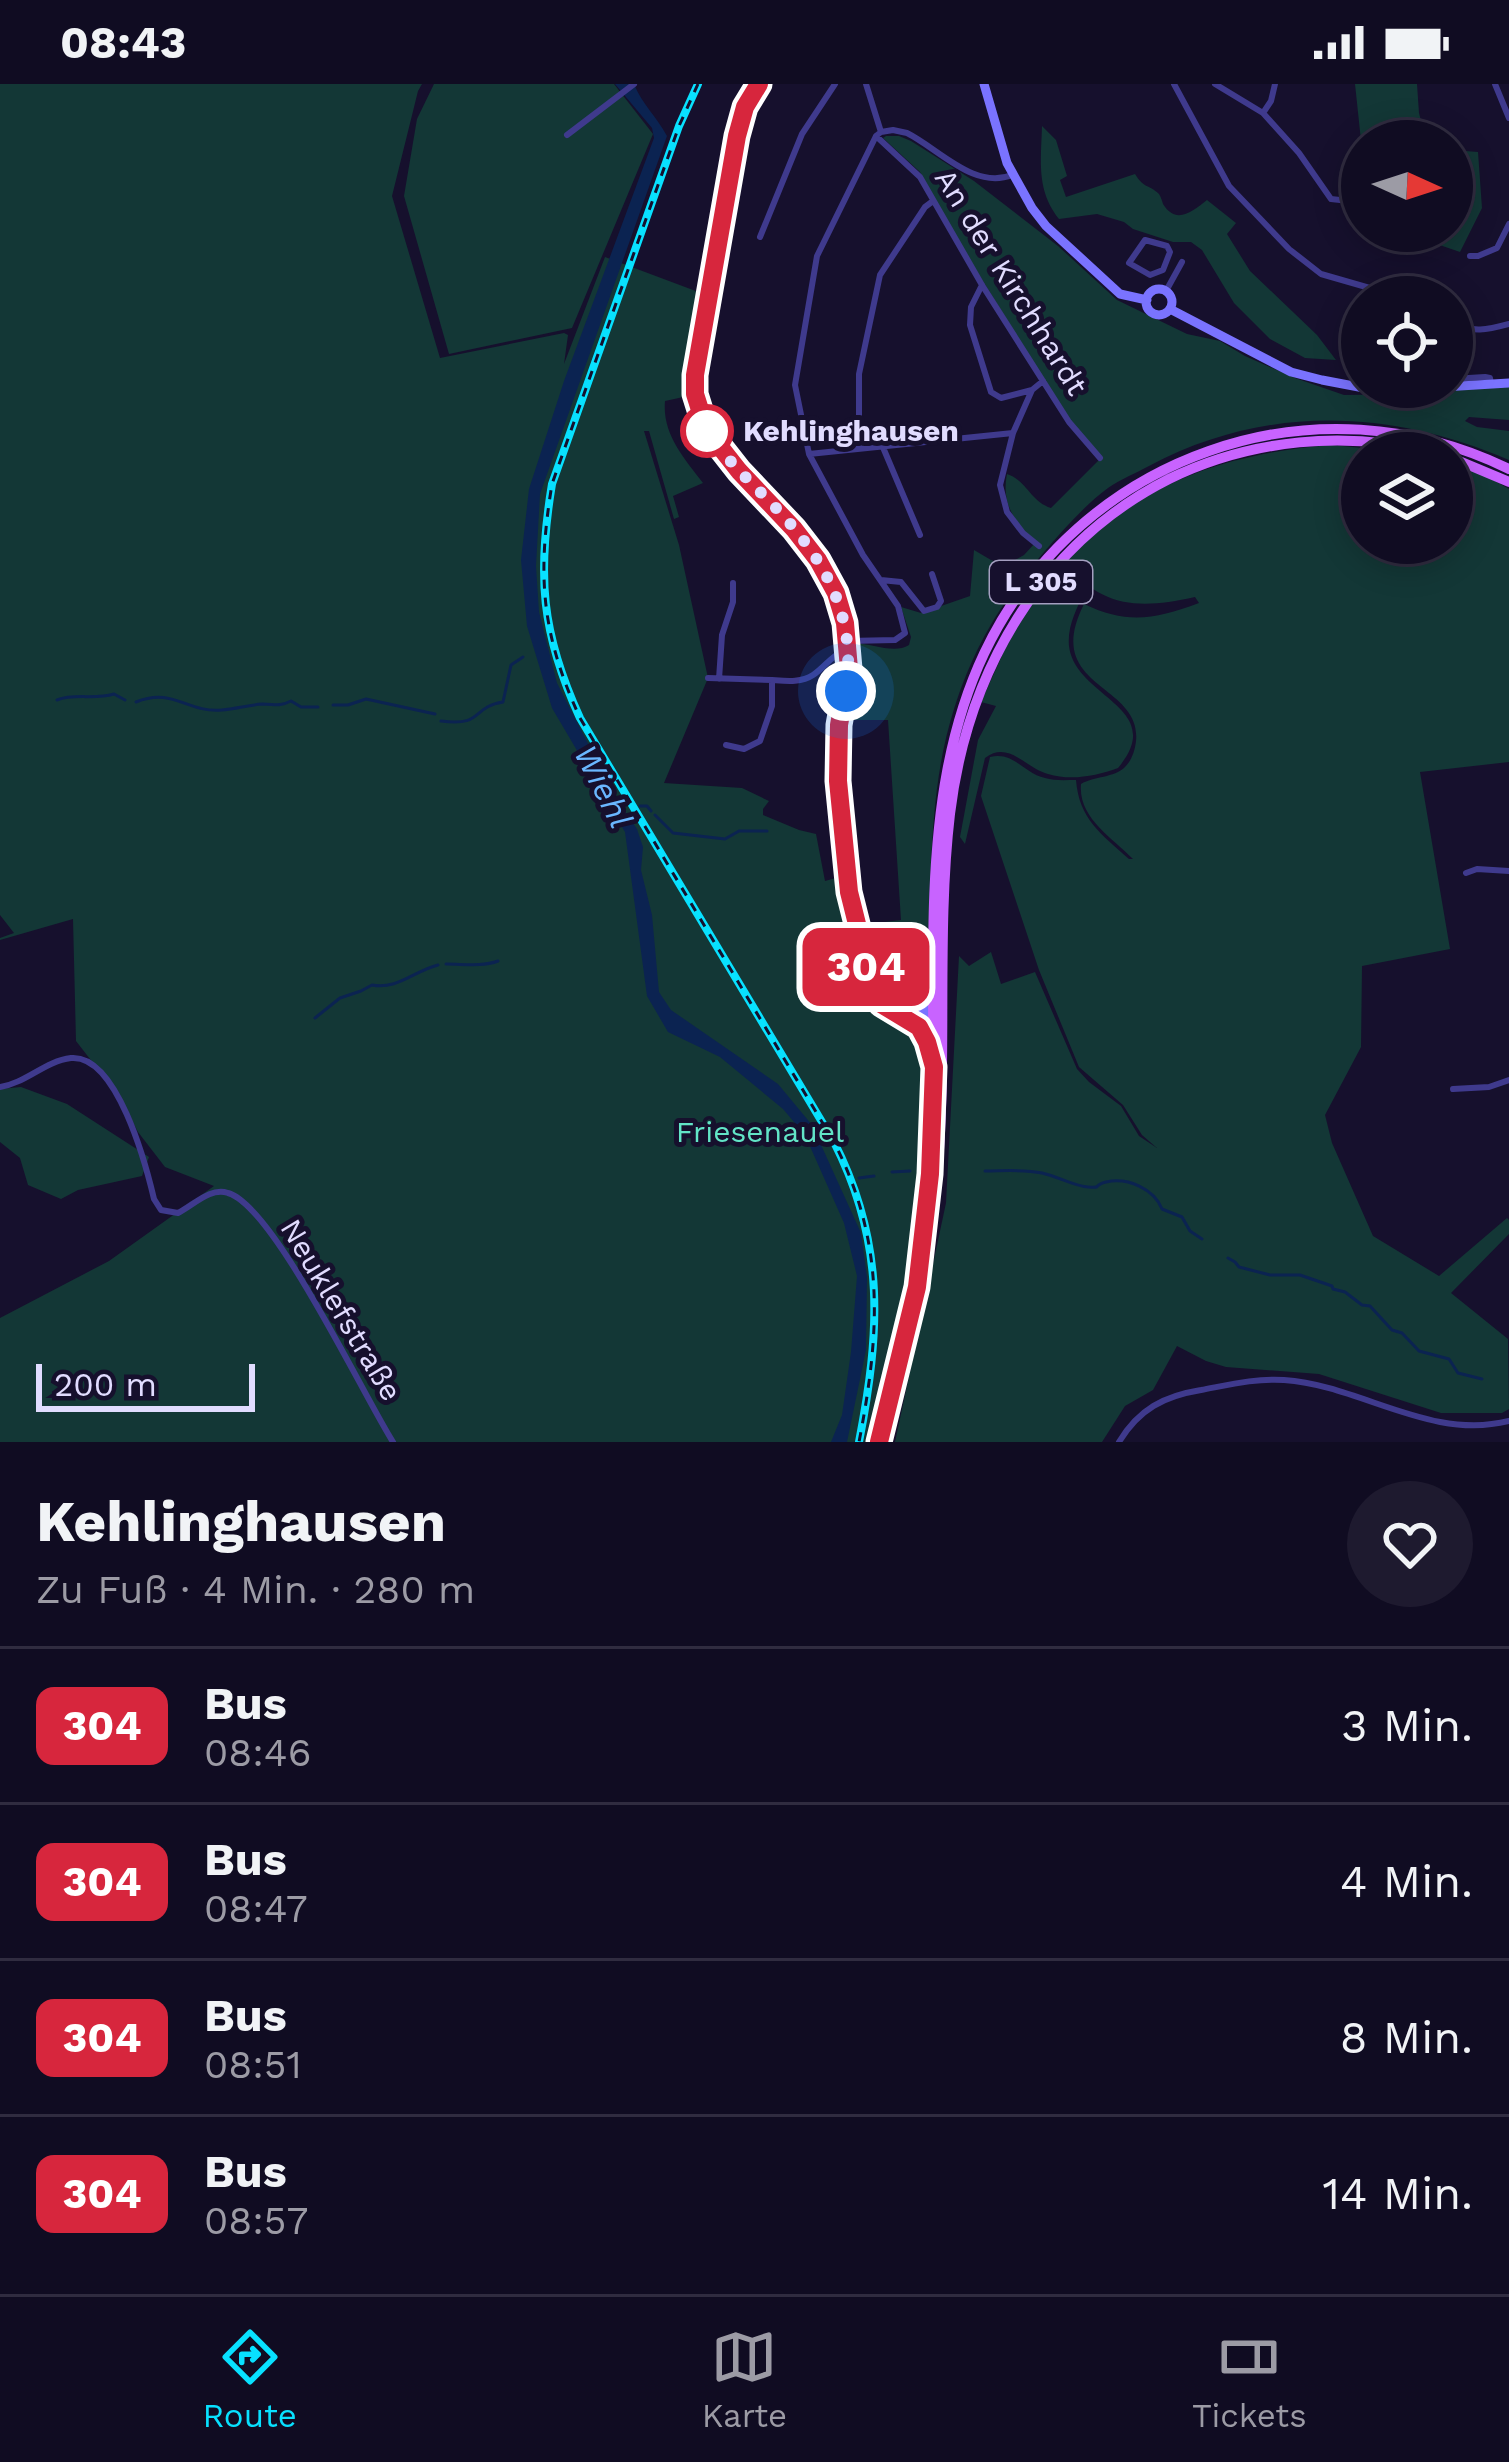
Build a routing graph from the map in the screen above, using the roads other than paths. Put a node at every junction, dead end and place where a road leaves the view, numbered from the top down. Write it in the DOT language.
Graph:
graph roads {
  1 [pos="759,84"];
  2 [pos="835,84"];
  3 [pos="866,84"];
  4 [pos="984,84"];
  5 [pos="1174,84"];
  6 [pos="1215,84"];
  7 [pos="1275,84"];
  8 [pos="1495,84"];
  9 [pos="633,85"];
  10 [pos="1263,113"];
  11 [pos="1509,118"];
  12 [pos="879,134"];
  13 [pos="567,135"];
  14 [pos="1012,175"];
  15 [pos="1341,200"];
  16 [pos="933,201"];
  17 [pos="1509,224"];
  18 [pos="760,237"];
  19 [pos="1470,256"];
  20 [pos="1182,262"];
  21 [pos="1162,270"];
  22 [pos="1341,280"];
  23 [pos="982,284"];
  24 [pos="1166,291"];
  25 [pos="1147,300"];
  26 [pos="1170,309"];
  27 [pos="1509,324"];
  28 [pos="1473,330"];
  29 [pos="1473,378"];
  30 [pos="1043,381"];
  31 [pos="1509,383"];
  32 [pos="1491,386"];
  33 [pos="1032,390"];
  34 [pos="1013,433"];
  35 [pos="1341,440"];
  36 [pos="882,445"];
  37 [pos="860,447"];
  38 [pos="809,454"];
  39 [pos="1100,458"];
  40 [pos="1473,467"];
  41 [pos="1509,469"];
  42 [pos="1509,482"];
  43 [pos="920,535"];
  44 [pos="1039,546"];
  45 [pos="932,574"];
  46 [pos="881,580"];
  47 [pos="733,583"];
  48 [pos="848,641"];
  49 [pos="708,677"];
  50 [pos="719,679"];
  51 [pos="772,680"];
  52 [pos="726,745"];
  53 [pos="1509,871"];
  54 [pos="1466,873"];
  55 [pos="934,963"];
  56 [pos="943,1000"];
  57 [pos="897,1010"];
  58 [pos="934,1012"];
  59 [pos="943,1028"];
  60 [pos="934,1067"];
  61 [pos="1509,1080"];
  62 [pos="0,1087"];
  63 [pos="1453,1089"];
  64 [pos="917,1287"];
  65 [pos="1509,1421"];
  66 [pos="393,1442"];
  67 [pos="879,1442"];
  68 [pos="1119,1442"];
  1 -- 48 [label="main road"];
  2 -- 18 [label="street"];
  3 -- 12 [label="street"];
  4 -- 14 [label="main road"];
  5 -- 22 [label="street"];
  6 -- 10 [label="street"];
  7 -- 10 [label="street"];
  8 -- 11 [label="street"];
  9 -- 13 [label="street"];
  10 -- 15 [label="street"];
  12 -- 14 [label="street"];
  12 -- 16 [label="street, An der Kirchhardt"];
  12 -- 38 [label="street"];
  14 -- 25 [label="main road"];
  16 -- 23 [label="street, An der Kirchhardt"];
  16 -- 37 [label="street"];
  17 -- 19 [label="street"];
  20 -- 24 [label="street"];
  21 -- 21 [label="street"];
  23 -- 30 [label="street, An der Kirchhardt"];
  23 -- 33 [label="street"];
  24 -- 25 [label="main road"];
  24 -- 26 [label="main road"];
  25 -- 26 [label="main road"];
  26 -- 32 [label="main road"];
  27 -- 28 [label="street"];
  29 -- 32 [label="street"];
  30 -- 33 [label="street"];
  30 -- 39 [label="street, An der Kirchhardt"];
  31 -- 32 [label="main road"];
  33 -- 34 [label="street"];
  34 -- 36 [label="street"];
  34 -- 44 [label="street"];
  35 -- 56 [label="main road, L 305"];
  36 -- 37 [label="street"];
  36 -- 43 [label="street"];
  37 -- 38 [label="street"];
  38 -- 46 [label="street"];
  40 -- 42 [label="main road"];
  41 -- 55 [label="main road, L 305"];
  45 -- 46 [label="street"];
  46 -- 48 [label="street"];
  47 -- 50 [label="street"];
  48 -- 51 [label="street"];
  48 -- 57 [label="main road"];
  49 -- 50 [label="street"];
  50 -- 51 [label="street"];
  51 -- 52 [label="street"];
  53 -- 54 [label="street"];
  55 -- 57 [label="main road"];
  55 -- 58 [label="main road, L 305"];
  56 -- 58 [label="main road"];
  56 -- 59 [label="main road, L 305"];
  57 -- 58 [label="main road"];
  57 -- 60 [label="main road"];
  58 -- 59 [label="main road"];
  58 -- 60 [label="main road"];
  59 -- 64 [label="main road"];
  60 -- 64 [label="main road"];
  61 -- 63 [label="street"];
  62 -- 66 [label="street, Neuklefstraße"];
  64 -- 67 [label="main road"];
  65 -- 68 [label="street"];
}
